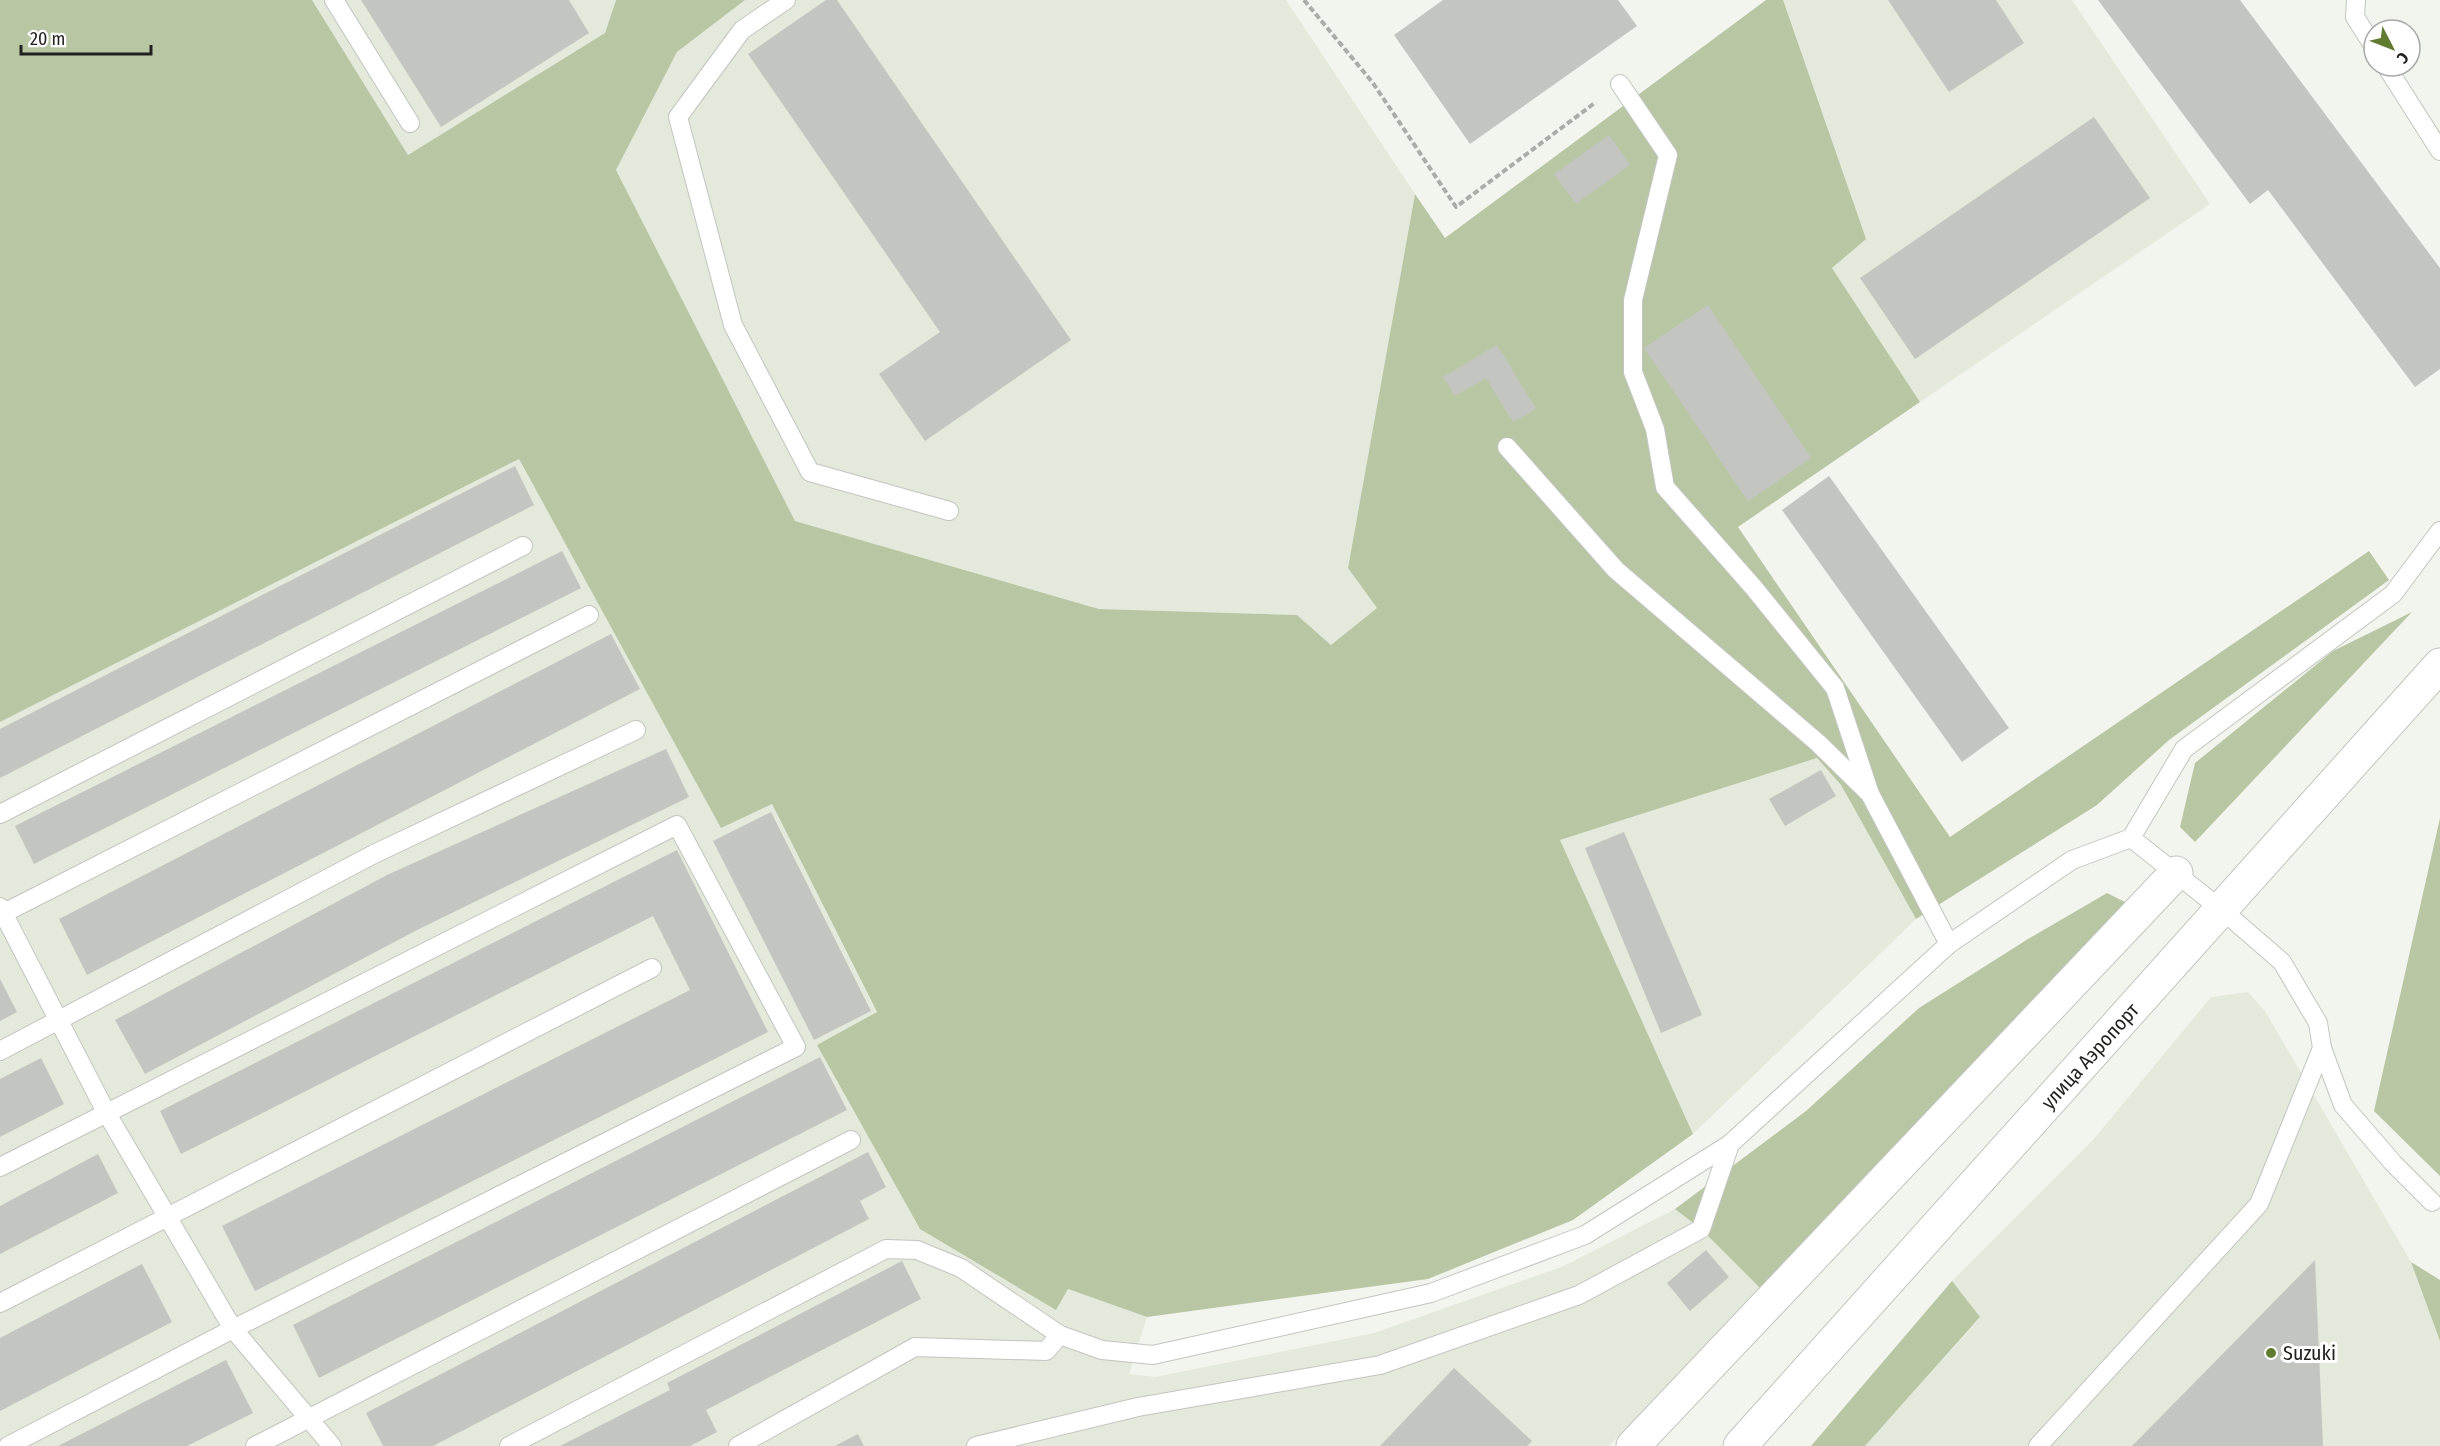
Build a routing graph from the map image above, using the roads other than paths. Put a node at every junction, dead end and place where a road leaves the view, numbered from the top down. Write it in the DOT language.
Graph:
graph roads {
  1 [pos="334,0"];
  2 [pos="786,0"];
  3 [pos="2356,0"];
  4 [pos="2362,28"];
  5 [pos="2394,78"];
  6 [pos="1620,84"];
  7 [pos="410,123"];
  8 [pos="2440,151"];
  9 [pos="1507,447"];
  10 [pos="949,511"];
  11 [pos="2440,531"];
  12 [pos="523,546"];
  13 [pos="589,615"];
  14 [pos="2440,665"];
  15 [pos="636,730"];
  16 [pos="1870,794"];
  17 [pos="0,814"];
  18 [pos="2131,838"];
  19 [pos="2176,873"];
  20 [pos="2222,910"];
  21 [pos="1,911"];
  22 [pos="1948,944"];
  23 [pos="652,968"];
  24 [pos="59,1020"];
  25 [pos="2322,1048"];
  26 [pos="0,1051"];
  27 [pos="106,1112"];
  28 [pos="851,1140"];
  29 [pos="1730,1144"];
  30 [pos="0,1167"];
  31 [pos="2432,1202"];
  32 [pos="167,1216"];
  33 [pos="0,1303"];
  34 [pos="233,1329"];
  35 [pos="1060,1335"];
  36 [pos="309,1418"];
  37 [pos="8,1446"];
  38 [pos="255,1446"];
  39 [pos="332,1446"];
  40 [pos="509,1446"];
  41 [pos="738,1446"];
  42 [pos="976,1446"];
  43 [pos="1633,1446"];
  44 [pos="1740,1446"];
  45 [pos="2038,1446"];
  1 -- 7 [label="lane"];
  2 -- 10 [label="lane"];
  3 -- 4 [label="lane"];
  5 -- 8 [label="lane"];
  6 -- 16 [label="lane"];
  9 -- 16 [label="lane"];
  11 -- 18 [label="lane"];
  12 -- 17 [label="lane"];
  13 -- 21 [label="lane"];
  14 -- 20 [label="main road, улица Аэропорт"];
  15 -- 24 [label="lane"];
  16 -- 22 [label="lane"];
  18 -- 19 [label="lane"];
  18 -- 22 [label="lane"];
  19 -- 20 [label="lane"];
  19 -- 43 [label="main road"];
  20 -- 25 [label="lane"];
  20 -- 44 [label="main road, улица Аэропорт"];
  21 -- 24 [label="lane"];
  22 -- 29 [label="lane"];
  23 -- 32 [label="lane"];
  24 -- 26 [label="lane"];
  24 -- 27 [label="lane"];
  25 -- 31 [label="lane"];
  25 -- 45 [label="lane"];
  27 -- 30 [label="lane"];
  27 -- 32 [label="lane"];
  27 -- 34 [label="lane"];
  28 -- 36 [label="lane"];
  29 -- 35 [label="lane"];
  29 -- 42 [label="lane"];
  32 -- 33 [label="lane"];
  32 -- 34 [label="lane"];
  34 -- 36 [label="lane"];
  34 -- 37 [label="lane"];
  35 -- 40 [label="lane"];
  35 -- 41 [label="lane"];
  36 -- 38 [label="lane"];
  36 -- 39 [label="lane"];
}
